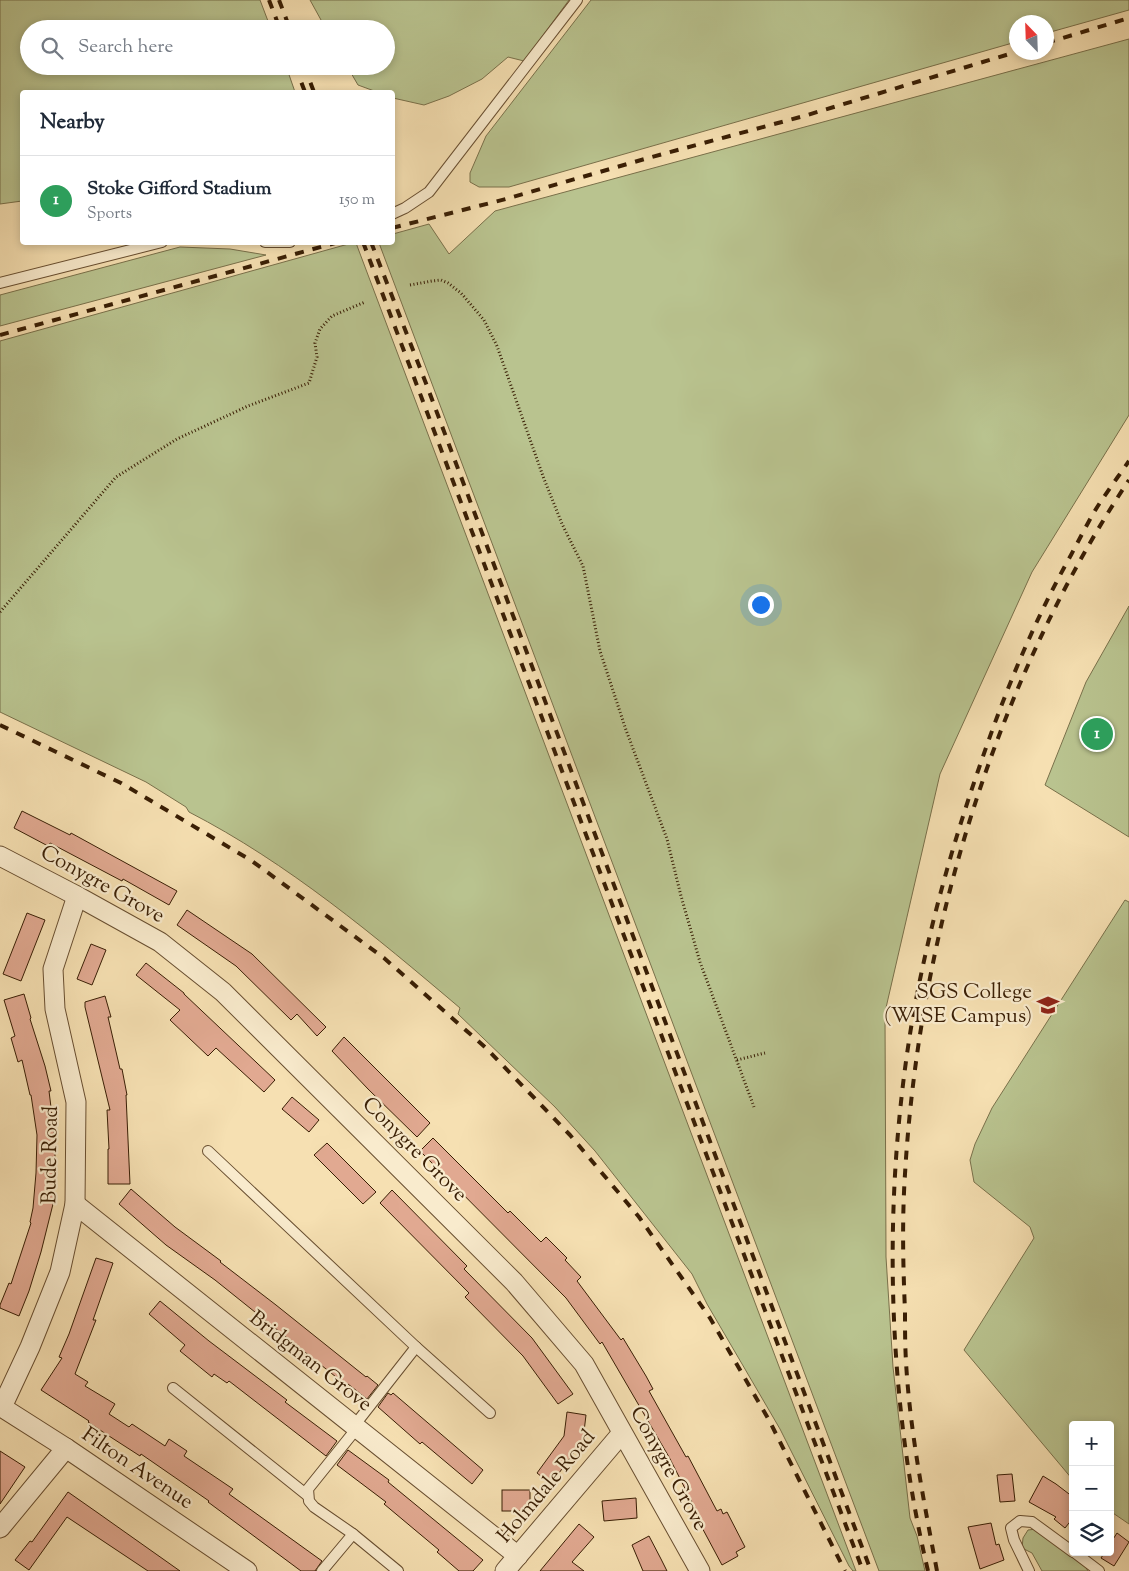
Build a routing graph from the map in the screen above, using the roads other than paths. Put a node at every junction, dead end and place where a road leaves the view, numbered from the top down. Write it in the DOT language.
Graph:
graph roads {
  1 [pos="577,0"];
  2 [pos="395,213"];
  3 [pos="150,245"];
  4 [pos="0,283"];
  5 [pos="0,856"];
  6 [pos="77,896"];
  7 [pos="208,1151"];
  8 [pos="75,1204"];
  9 [pos="416,1347"];
  10 [pos="172,1388"];
  11 [pos="1,1407"];
  12 [pos="490,1413"];
  13 [pos="356,1427"];
  14 [pos="622,1433"];
  15 [pos="66,1448"];
  16 [pos="308,1495"];
  17 [pos="0,1528"];
  18 [pos="353,1534"];
  19 [pos="1069,1549"];
  20 [pos="518,1556"];
  21 [pos="1078,1556"];
  22 [pos="247,1571"];
  23 [pos="322,1571"];
  24 [pos="398,1571"];
  25 [pos="505,1571"];
  26 [pos="700,1571"];
  27 [pos="1029,1571"];
  28 [pos="1099,1571"];
  1 -- 2 [label="lane"];
  3 -- 4 [label="lane"];
  5 -- 6 [label="street, Conygre Grove"];
  6 -- 8 [label="street, Bude Road"];
  6 -- 14 [label="street, Conygre Grove"];
  7 -- 9 [label="lane"];
  8 -- 11 [label="street, Bude Road"];
  8 -- 13 [label="street, Bridgman Grove"];
  9 -- 12 [label="lane"];
  9 -- 13 [label="lane"];
  10 -- 16 [label="lane"];
  11 -- 15 [label="street, Filton Avenue"];
  13 -- 16 [label="lane"];
  13 -- 20 [label="street, Bridgman Grove"];
  14 -- 20 [label="street, Holmdale Road"];
  14 -- 26 [label="street, Conygre Grove"];
  15 -- 17 [label="street"];
  15 -- 22 [label="street, Filton Avenue"];
  16 -- 18 [label="lane"];
  18 -- 23 [label="lane"];
  18 -- 24 [label="lane"];
  19 -- 27 [label="lane"];
  20 -- 25 [label="street, Holmdale Road"];
  21 -- 28 [label="lane"];
}
